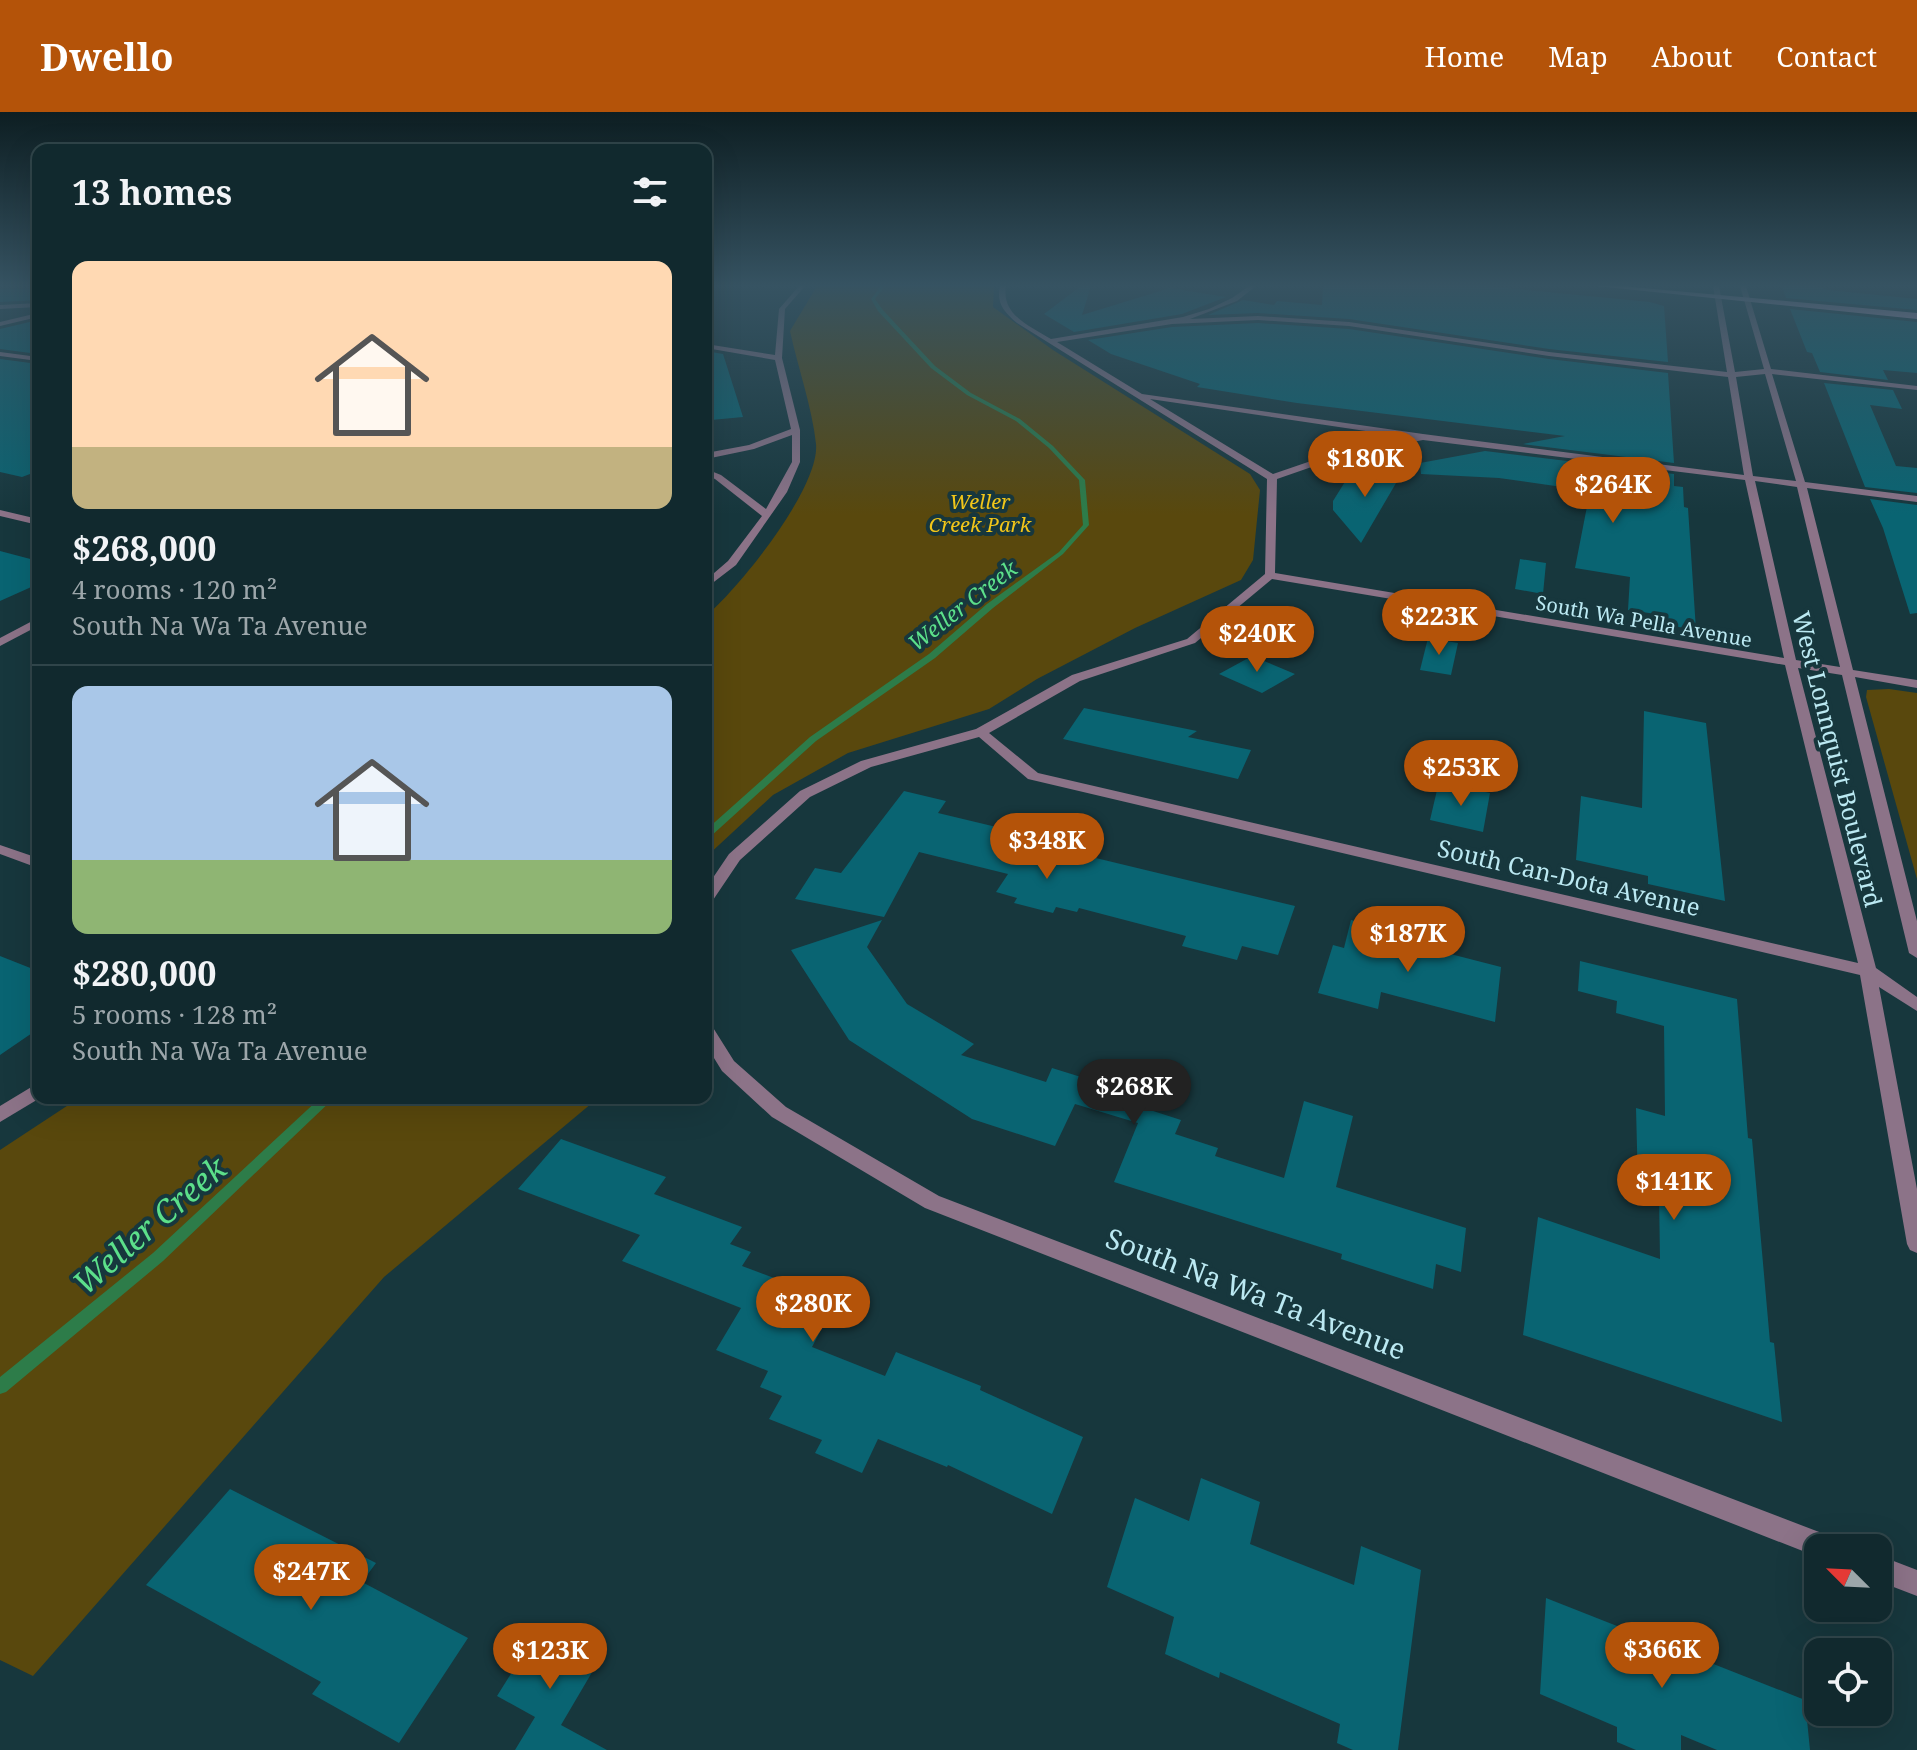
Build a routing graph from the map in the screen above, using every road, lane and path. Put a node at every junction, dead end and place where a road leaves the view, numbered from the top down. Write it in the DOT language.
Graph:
graph roads {
  1 [pos="779,362"];
  2 [pos="1087,362"];
  3 [pos="1623,362"];
  4 [pos="1729,362"];
  5 [pos="1767,362"];
  6 [pos="1770,371"];
  7 [pos="1732,375"];
  8 [pos="1917,388"];
  9 [pos="1145,396"];
  10 [pos="796,430"];
  11 [pos="1423,437"];
  12 [pos="712,455"];
  13 [pos="712,474"];
  14 [pos="1749,477"];
  15 [pos="1272,478"];
  16 [pos="1801,484"];
  17 [pos="1917,499"];
  18 [pos="0,513"];
  19 [pos="767,515"];
  20 [pos="32,521"];
  21 [pos="1270,575"];
  22 [pos="712,580"];
  23 [pos="32,624"];
  24 [pos="0,643"];
  25 [pos="1791,664"];
  26 [pos="1847,673"];
  27 [pos="1917,684"];
  28 [pos="981,732"];
  29 [pos="0,849"];
  30 [pos="32,861"];
  31 [pos="712,891"];
  32 [pos="1917,953"];
  33 [pos="1868,971"];
  34 [pos="1917,1005"];
  35 [pos="712,1040"];
  36 [pos="32,1094"];
  37 [pos="0,1115"];
  38 [pos="1917,1244"];
  39 [pos="1804,1539"];
  40 [pos="1892,1573"];
  41 [pos="1917,1583"];
  1 -- 10 [label="street"];
  2 -- 9 [label="street"];
  3 -- 7 [label="street"];
  4 -- 7 [label="street, West Lonnquist Boulevard"];
  5 -- 6 [label="street, West Lonnquist Boulevard"];
  6 -- 7 [label="street"];
  6 -- 8 [label="street"];
  6 -- 16 [label="street, West Lonnquist Boulevard"];
  7 -- 14 [label="street, West Lonnquist Boulevard"];
  9 -- 11 [label="street"];
  9 -- 15 [label="street"];
  10 -- 12 [label="street"];
  10 -- 19 [label="street"];
  11 -- 14 [label="street"];
  11 -- 15 [label="street"];
  13 -- 19 [label="street"];
  14 -- 16 [label="street"];
  14 -- 25 [label="street, West Lonnquist Boulevard"];
  15 -- 21 [label="street"];
  16 -- 17 [label="street"];
  16 -- 26 [label="street, West Lonnquist Boulevard"];
  18 -- 20 [label="street"];
  19 -- 22 [label="street"];
  21 -- 25 [label="street, South Wa Pella Avenue"];
  21 -- 28 [label="street"];
  23 -- 24 [label="street"];
  25 -- 26 [label="street, South Wa Pella Avenue"];
  25 -- 33 [label="street, West Lonnquist Boulevard"];
  26 -- 27 [label="street, South Wa Pella Avenue"];
  26 -- 32 [label="street, West Lonnquist Boulevard"];
  28 -- 31 [label="street"];
  28 -- 33 [label="street, South Can-Dota Avenue"];
  29 -- 30 [label="street"];
  33 -- 34 [label="street, South Can-Dota Avenue"];
  33 -- 38 [label="street, West Lonnquist Boulevard"];
  35 -- 39 [label="street, South Na Wa Ta Avenue"];
  36 -- 37 [label="street"];
  40 -- 41 [label="street"];
}
